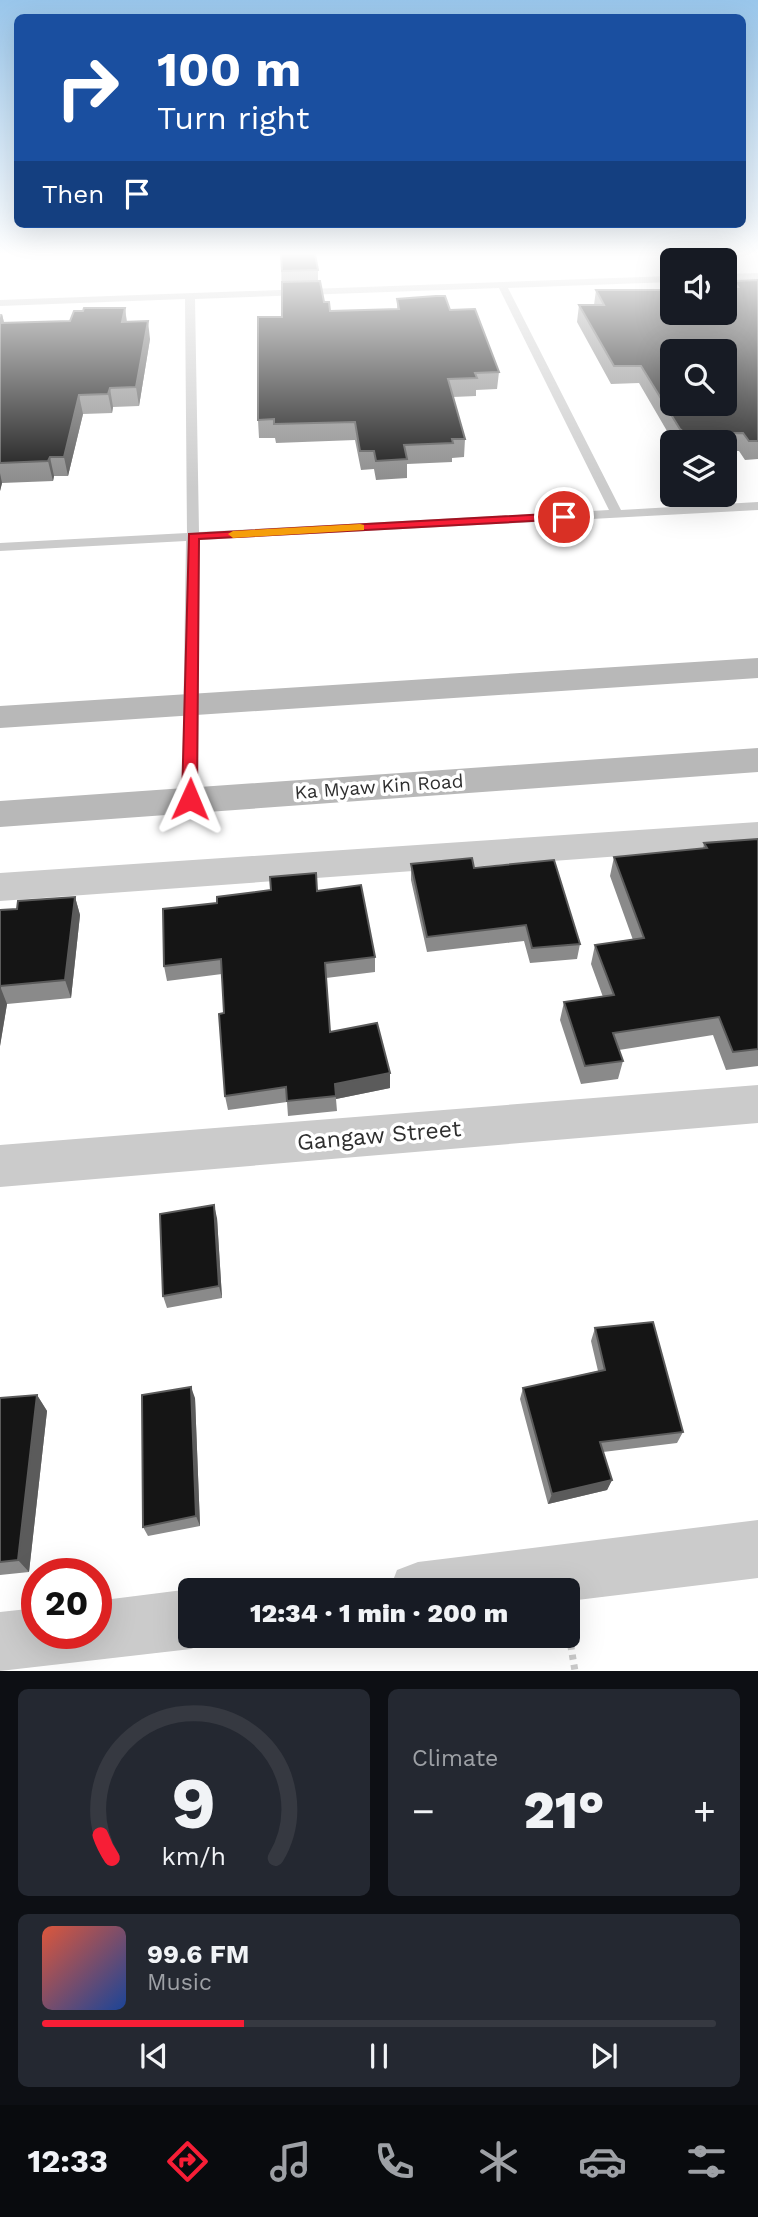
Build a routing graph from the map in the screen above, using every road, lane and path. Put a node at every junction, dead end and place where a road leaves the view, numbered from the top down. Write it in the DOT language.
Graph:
graph roads {
  1 [pos="190,332"];
  2 [pos="526,332"];
  3 [pos="758,506"];
  4 [pos="617,514"];
  5 [pos="193,536"];
  6 [pos="0,547"];
  7 [pos="758,668"];
  8 [pos="191,704"];
  9 [pos="0,717"];
  10 [pos="758,760"];
  11 [pos="190,799"];
  12 [pos="0,814"];
  13 [pos="758,834"];
  14 [pos="0,887"];
  15 [pos="758,1104"];
  16 [pos="0,1166"];
  17 [pos="758,1549"];
  18 [pos="523,1578"];
  19 [pos="178,1621"];
  20 [pos="112,1629"];
  21 [pos="21,1640"];
  22 [pos="0,1642"];
  23 [pos="571,1648"];
  24 [pos="575,1671"];
  1 -- 5 [label="lane"];
  2 -- 4 [label="lane"];
  3 -- 4 [label="lane"];
  4 -- 5 [label="lane"];
  5 -- 6 [label="lane"];
  5 -- 8 [label="lane"];
  7 -- 8 [label="main road"];
  8 -- 9 [label="main road"];
  8 -- 11 [label="lane"];
  10 -- 11 [label="main road, Ka Myaw Kin Road"];
  11 -- 12 [label="main road, Ka Myaw Kin Road"];
  13 -- 14 [label="street"];
  15 -- 16 [label="street, Gangaw Street"];
  17 -- 18 [label="street"];
  19 -- 20 [label="street"];
  21 -- 22 [label="street"];
  23 -- 24 [label="path"];
}
